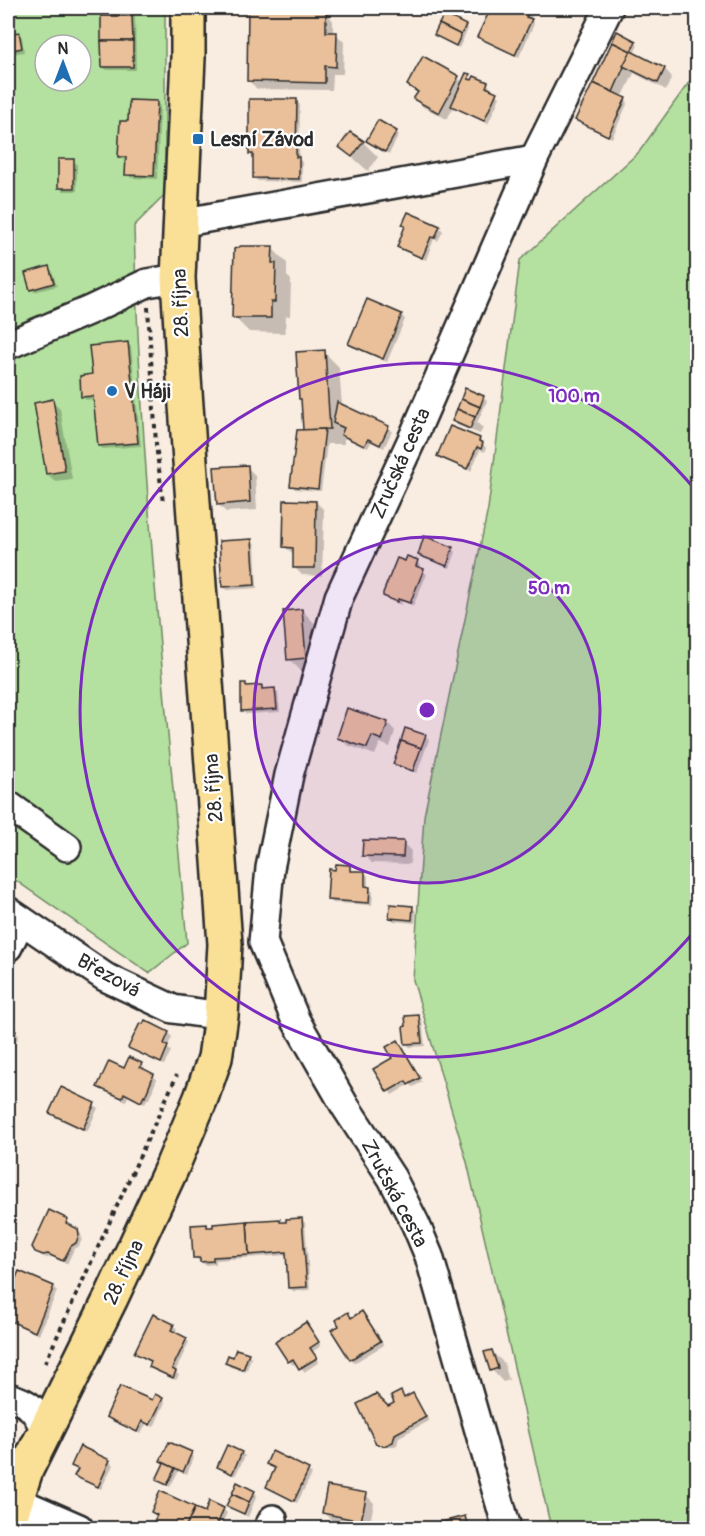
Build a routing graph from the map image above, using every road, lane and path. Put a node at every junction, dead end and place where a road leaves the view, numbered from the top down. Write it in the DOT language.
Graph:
graph roads {
  1 [pos="188,8"];
  2 [pos="609,8"];
  3 [pos="534,159"];
  4 [pos="180,223"];
  5 [pos="178,278"];
  6 [pos="8,345"];
  7 [pos="8,805"];
  8 [pos="67,847"];
  9 [pos="14,915"];
  10 [pos="263,942"];
  11 [pos="225,944"];
  12 [pos="8,947"];
  13 [pos="221,1016"];
  14 [pos="180,1068"];
  15 [pos="17,1400"];
  16 [pos="45,1430"];
  17 [pos="10,1507"];
  18 [pos="79,1528"];
  19 [pos="507,1528"];
  1 -- 4 [label="main road, 28. října"];
  2 -- 3 [label="street, Zručská cesta"];
  3 -- 4 [label="street"];
  3 -- 10 [label="street, Zručská cesta"];
  4 -- 5 [label="main road, 28. října"];
  5 -- 6 [label="street"];
  5 -- 11 [label="main road, 28. října"];
  7 -- 8 [label="street"];
  9 -- 12 [label="street"];
  9 -- 13 [label="street, Březová"];
  10 -- 11 [label="street"];
  10 -- 19 [label="street, Zručská cesta"];
  11 -- 13 [label="main road, 28. října"];
  13 -- 16 [label="main road, 28. října"];
  14 -- 15 [label="path"];
  15 -- 16 [label="street"];
  16 -- 17 [label="main road, 28. října"];
  17 -- 18 [label="street"];
}
